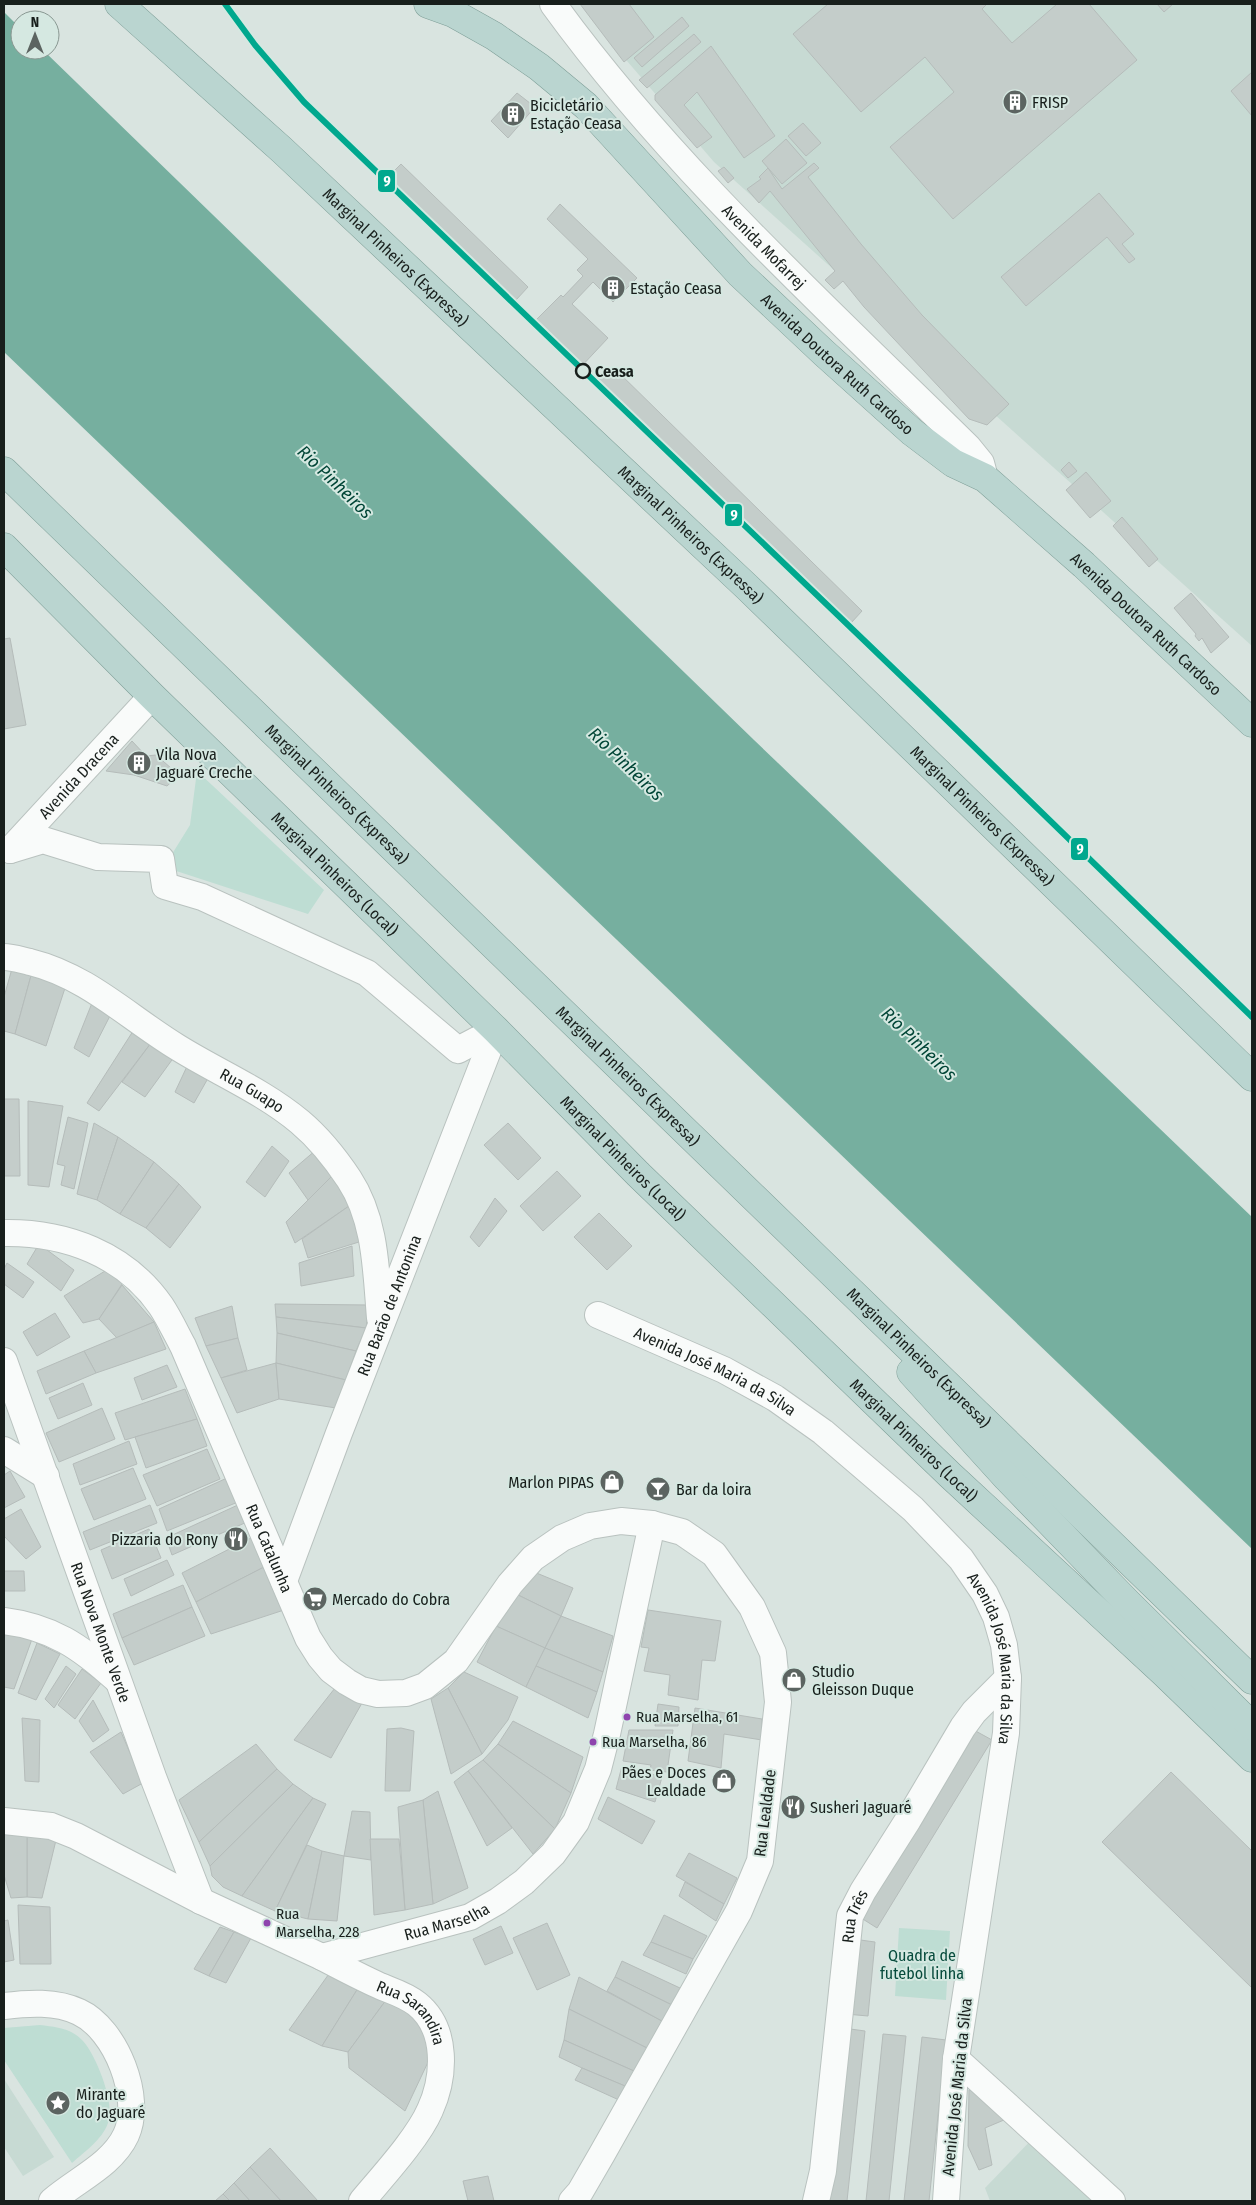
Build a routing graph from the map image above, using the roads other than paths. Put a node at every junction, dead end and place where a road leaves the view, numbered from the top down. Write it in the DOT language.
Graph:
graph roads {
  1 [pos="119,4"];
  2 [pos="428,4"];
  3 [pos="553,4"];
  4 [pos="4,472"];
  5 [pos="985,478"];
  6 [pos="4,547"];
  7 [pos="152,696"];
  8 [pos="1252,723"];
  9 [pos="7,853"];
  10 [pos="4,957"];
  11 [pos="496,1030"];
  12 [pos="1252,1078"];
  13 [pos="4,1233"];
  14 [pos="833,1273"];
  15 [pos="598,1315"];
  16 [pos="380,1326"];
  17 [pos="4,1361"];
  18 [pos="4,1450"];
  19 [pos="46,1476"];
  20 [pos="652,1524"];
  21 [pos="284,1581"];
  22 [pos="4,1620"];
  23 [pos="1008,1678"];
  24 [pos="1252,1680"];
  25 [pos="120,1683"];
  26 [pos="1252,1726"];
  27 [pos="1252,1758"];
  28 [pos="4,1821"];
  29 [pos="201,1901"];
  30 [pos="322,1957"];
  31 [pos="4,2006"];
  32 [pos="956,2060"];
  33 [pos="52,2201"];
  34 [pos="362,2201"];
  35 [pos="572,2201"];
  36 [pos="816,2201"];
  37 [pos="946,2201"];
  38 [pos="1112,2201"];
  1 -- 12 [label="highway, Marginal Pinheiros (Expressa)"];
  2 -- 5 [label="highway, Avenida Doutora Ruth Cardoso"];
  3 -- 5 [label="street, Avenida Mofarrej"];
  4 -- 14 [label="highway, Marginal Pinheiros (Expressa)"];
  5 -- 8 [label="highway, Avenida Doutora Ruth Cardoso"];
  6 -- 7 [label="highway, Marginal Pinheiros (Local)"];
  7 -- 9 [label="street, Avenida Dracena"];
  7 -- 11 [label="highway, Marginal Pinheiros (Local)"];
  9 -- 11 [label="street"];
  10 -- 16 [label="street, Rua Guapo"];
  11 -- 16 [label="street, Rua Barão de Antonina"];
  11 -- 27 [label="highway, Marginal Pinheiros (Local)"];
  13 -- 21 [label="street, Rua Catalunha"];
  14 -- 24 [label="highway, Marginal Pinheiros (Expressa)"];
  14 -- 26 [label="highway"];
  15 -- 23 [label="street, Avenida José Maria da Silva"];
  16 -- 21 [label="street, Rua Barão de Antonina"];
  17 -- 19 [label="street, Rua Nova Monte Verde"];
  18 -- 19 [label="street"];
  19 -- 25 [label="street, Rua Nova Monte Verde"];
  20 -- 21 [label="street, Rua Catalunha"];
  20 -- 30 [label="street, Rua Marselha"];
  20 -- 35 [label="street, Rua Lealdade"];
  22 -- 25 [label="street"];
  23 -- 32 [label="street, Avenida José Maria da Silva"];
  23 -- 36 [label="street, Rua Três"];
  25 -- 29 [label="street, Rua Nova Monte Verde"];
  28 -- 29 [label="street"];
  29 -- 30 [label="street"];
  30 -- 34 [label="street, Rua Sarandira"];
  31 -- 33 [label="street"];
  32 -- 37 [label="street, Avenida José Maria da Silva"];
  32 -- 38 [label="street"];
}
